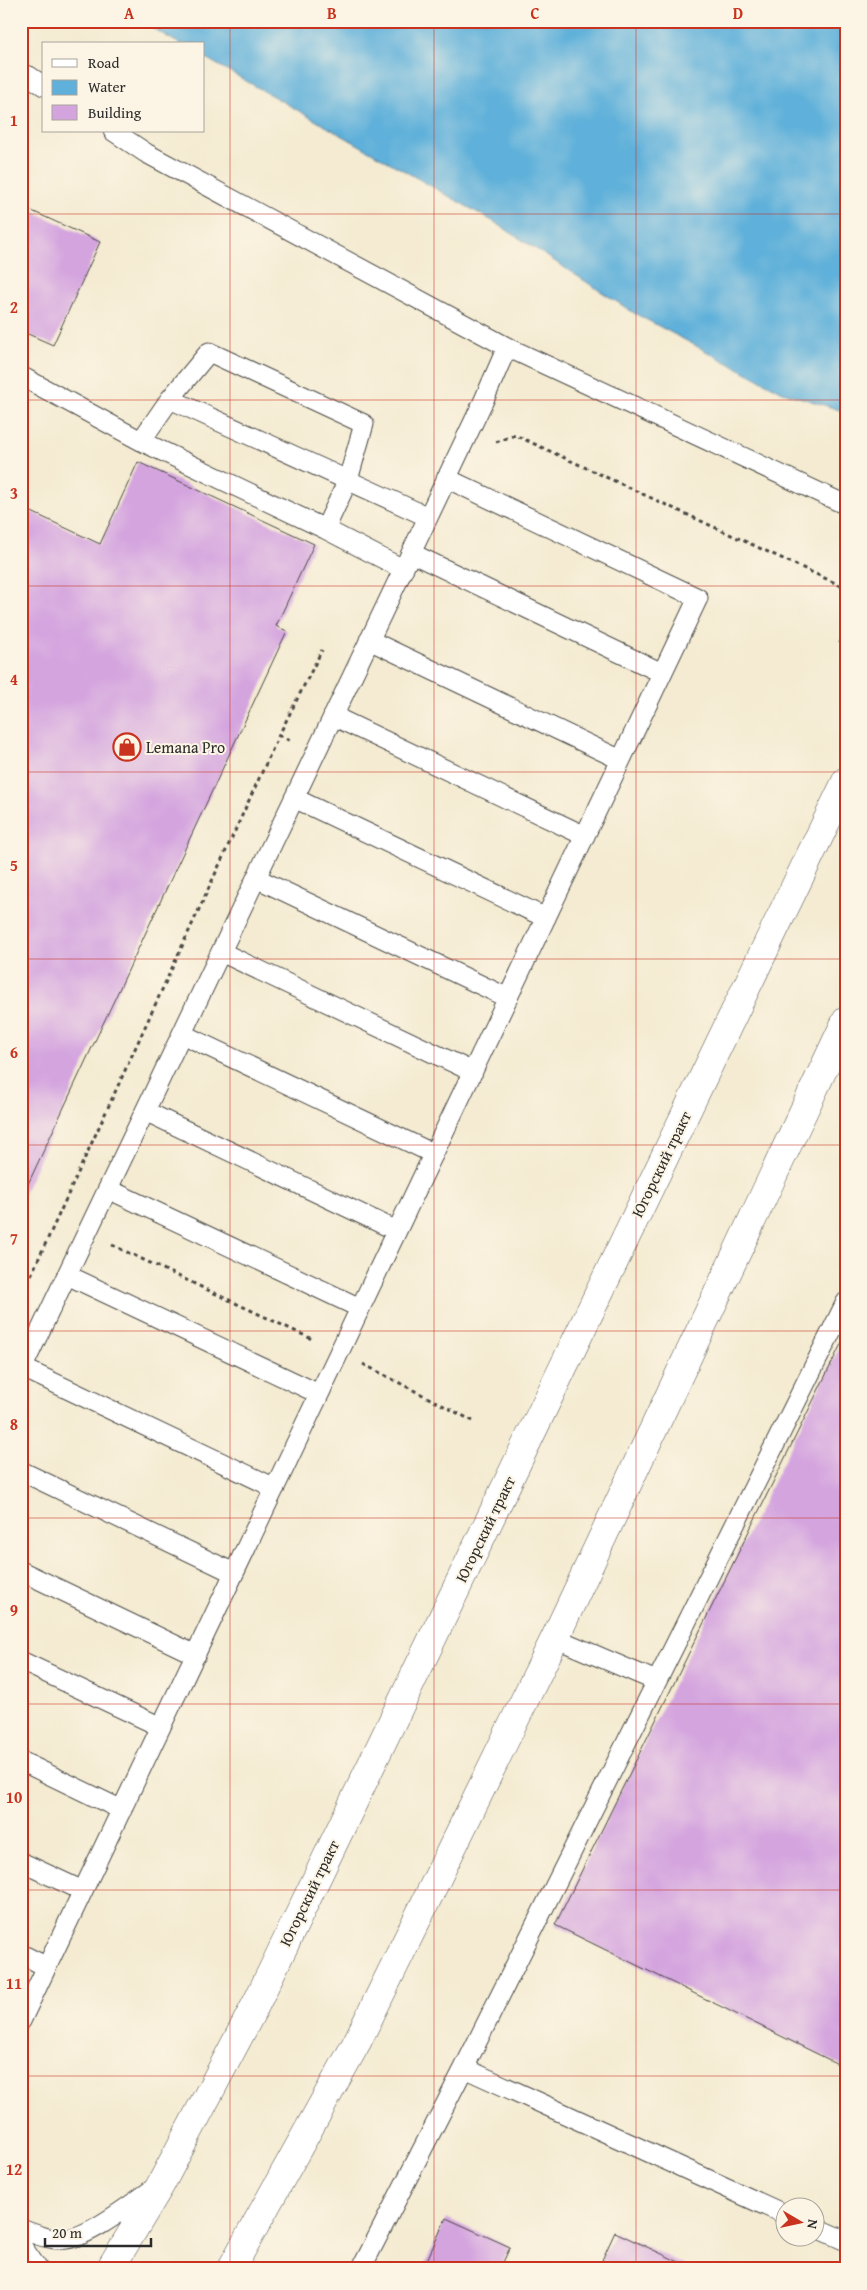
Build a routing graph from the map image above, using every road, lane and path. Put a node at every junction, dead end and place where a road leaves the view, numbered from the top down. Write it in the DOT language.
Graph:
graph roads {
  1 [pos="21,74"];
  2 [pos="42,85"];
  3 [pos="114,132"];
  4 [pos="506,347"];
  5 [pos="21,376"];
  6 [pos="170,399"];
  7 [pos="142,441"];
  8 [pos="489,445"];
  9 [pos="446,478"];
  10 [pos="348,480"];
  11 [pos="846,505"];
  12 [pos="428,517"];
  13 [pos="325,529"];
  14 [pos="407,561"];
  15 [pos="846,588"];
  16 [pos="370,640"];
  17 [pos="839,641"];
  18 [pos="846,644"];
  19 [pos="322,650"];
  20 [pos="662,673"];
  21 [pos="333,716"];
  22 [pos="621,760"];
  23 [pos="846,781"];
  24 [pos="294,798"];
  25 [pos="585,836"];
  26 [pos="256,878"];
  27 [pos="546,918"];
  28 [pos="221,952"];
  29 [pos="508,998"];
  30 [pos="846,1021"];
  31 [pos="182,1034"];
  32 [pos="473,1072"];
  33 [pos="145,1111"];
  34 [pos="434,1154"];
  35 [pos="108,1189"];
  36 [pos="57,1220"];
  37 [pos="397,1231"];
  38 [pos="87,1233"];
  39 [pos="67,1275"];
  40 [pos="21,1296"];
  41 [pos="846,1302"];
  42 [pos="360,1308"];
  43 [pos="340,1352"];
  44 [pos="22,1370"];
  45 [pos="319,1394"];
  46 [pos="473,1421"];
  47 [pos="21,1471"];
  48 [pos="274,1488"];
  49 [pos="21,1571"];
  50 [pos="234,1573"];
  51 [pos="555,1638"];
  52 [pos="196,1654"];
  53 [pos="21,1661"];
  54 [pos="656,1681"];
  55 [pos="161,1728"];
  56 [pos="21,1762"];
  57 [pos="122,1810"];
  58 [pos="21,1862"];
  59 [pos="83,1891"];
  60 [pos="21,1954"];
  61 [pos="47,1967"];
  62 [pos="21,2021"];
  63 [pos="464,2068"];
  64 [pos="161,2184"];
  65 [pos="774,2209"];
  66 [pos="21,2229"];
  67 [pos="824,2231"];
  68 [pos="846,2241"];
  69 [pos="21,2245"];
  70 [pos="38,2269"];
  71 [pos="110,2269"];
  72 [pos="231,2269"];
  73 [pos="361,2269"];
  1 -- 2 [label="lane"];
  3 -- 4 [label="lane"];
  4 -- 9 [label="lane"];
  4 -- 11 [label="lane"];
  5 -- 7 [label="lane"];
  6 -- 7 [label="lane"];
  6 -- 10 [label="lane"];
  6 -- 10 [label="lane"];
  7 -- 13 [label="lane"];
  8 -- 15 [label="path"];
  9 -- 12 [label="lane"];
  9 -- 20 [label="lane"];
  10 -- 12 [label="lane"];
  10 -- 13 [label="lane"];
  12 -- 14 [label="lane"];
  13 -- 14 [label="lane"];
  14 -- 16 [label="lane"];
  14 -- 20 [label="lane"];
  16 -- 21 [label="lane"];
  16 -- 22 [label="lane"];
  17 -- 18 [label="path"];
  19 -- 36 [label="path"];
  20 -- 22 [label="lane"];
  21 -- 24 [label="lane"];
  21 -- 25 [label="lane"];
  22 -- 25 [label="lane"];
  23 -- 64 [label="main road, Югорский тракт"];
  24 -- 26 [label="lane"];
  24 -- 27 [label="lane"];
  25 -- 27 [label="lane"];
  26 -- 28 [label="lane"];
  26 -- 29 [label="lane"];
  27 -- 29 [label="lane"];
  28 -- 31 [label="lane"];
  28 -- 32 [label="lane"];
  29 -- 32 [label="lane"];
  30 -- 51 [label="main road"];
  31 -- 33 [label="lane"];
  31 -- 34 [label="lane"];
  32 -- 34 [label="lane"];
  33 -- 35 [label="lane"];
  33 -- 37 [label="lane"];
  34 -- 37 [label="lane"];
  35 -- 38 [label="lane"];
  35 -- 42 [label="lane"];
  36 -- 38 [label="path"];
  36 -- 40 [label="path"];
  37 -- 42 [label="lane"];
  38 -- 39 [label="lane"];
  38 -- 43 [label="path"];
  39 -- 44 [label="lane"];
  39 -- 45 [label="lane"];
  41 -- 54 [label="lane"];
  42 -- 43 [label="lane"];
  43 -- 45 [label="lane"];
  43 -- 46 [label="path"];
  44 -- 48 [label="lane"];
  45 -- 48 [label="lane"];
  47 -- 50 [label="lane"];
  48 -- 50 [label="lane"];
  49 -- 52 [label="lane"];
  50 -- 52 [label="lane"];
  51 -- 54 [label="lane"];
  51 -- 72 [label="main road"];
  52 -- 55 [label="lane"];
  53 -- 55 [label="lane"];
  54 -- 63 [label="lane"];
  55 -- 57 [label="lane"];
  56 -- 57 [label="lane"];
  57 -- 59 [label="lane"];
  58 -- 59 [label="lane"];
  59 -- 61 [label="lane"];
  60 -- 61 [label="lane"];
  61 -- 62 [label="lane"];
  63 -- 65 [label="lane"];
  63 -- 73 [label="lane"];
  64 -- 66 [label="lane"];
  64 -- 71 [label="main road, Югорский тракт"];
  67 -- 68 [label="lane"];
  69 -- 70 [label="lane"];
}
